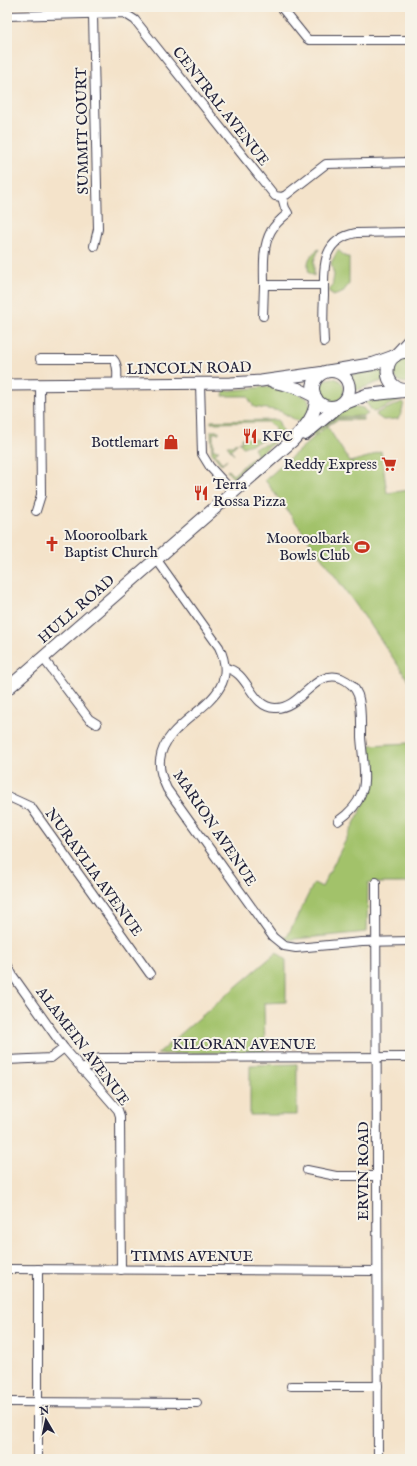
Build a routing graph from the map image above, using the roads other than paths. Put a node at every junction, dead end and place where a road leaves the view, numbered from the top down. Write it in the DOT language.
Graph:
graph roads {
  1 [pos="281,7"];
  2 [pos="92,15"];
  3 [pos="7,16"];
  4 [pos="410,40"];
  5 [pos="410,162"];
  6 [pos="282,197"];
  7 [pos="410,232"];
  8 [pos="94,246"];
  9 [pos="324,285"];
  10 [pos="264,286"];
  11 [pos="263,316"];
  12 [pos="410,340"];
  13 [pos="324,342"];
  14 [pos="410,352"];
  15 [pos="396,355"];
  16 [pos="40,359"];
  17 [pos="326,372"];
  18 [pos="261,381"];
  19 [pos="117,384"];
  20 [pos="200,384"];
  21 [pos="7,385"];
  22 [pos="40,385"];
  23 [pos="408,390"];
  24 [pos="316,397"];
  25 [pos="341,404"];
  26 [pos="292,441"];
  27 [pos="233,492"];
  28 [pos="36,511"];
  29 [pos="157,560"];
  30 [pos="43,658"];
  31 [pos="225,668"];
  32 [pos="7,689"];
  33 [pos="97,724"];
  34 [pos="7,796"];
  35 [pos="338,821"];
  36 [pos="376,882"];
  37 [pos="376,941"];
  38 [pos="410,941"];
  39 [pos="7,964"];
  40 [pos="150,974"];
  41 [pos="64,1048"];
  42 [pos="410,1057"];
  43 [pos="377,1058"];
  44 [pos="7,1060"];
  45 [pos="82,1070"];
  46 [pos="308,1170"];
  47 [pos="377,1176"];
  48 [pos="7,1269"];
  49 [pos="38,1269"];
  50 [pos="121,1270"];
  51 [pos="377,1271"];
  52 [pos="291,1386"];
  53 [pos="378,1386"];
  54 [pos="7,1402"];
  55 [pos="38,1402"];
  56 [pos="197,1404"];
  57 [pos="38,1459"];
  58 [pos="378,1459"];
  1 -- 4 [label="street"];
  2 -- 3 [label="street, CENTRAL AVENUE"];
  2 -- 6 [label="street, CENTRAL AVENUE"];
  2 -- 8 [label="street, SUMMIT COURT"];
  5 -- 6 [label="street"];
  6 -- 10 [label="street"];
  7 -- 9 [label="street"];
  9 -- 10 [label="street"];
  9 -- 13 [label="street"];
  10 -- 11 [label="street"];
  12 -- 15 [label="main road"];
  14 -- 15 [label="main road"];
  15 -- 17 [label="main road"];
  15 -- 23 [label="main road"];
  16 -- 19 [label="street, LINCOLN ROAD"];
  17 -- 18 [label="main road, LINCOLN ROAD"];
  17 -- 24 [label="main road"];
  17 -- 25 [label="main road"];
  18 -- 20 [label="main road, LINCOLN ROAD"];
  18 -- 24 [label="main road, LINCOLN ROAD"];
  19 -- 20 [label="main road, LINCOLN ROAD"];
  19 -- 22 [label="main road, LINCOLN ROAD"];
  20 -- 27 [label="street"];
  21 -- 22 [label="main road, LINCOLN ROAD"];
  22 -- 28 [label="street"];
  23 -- 25 [label="main road, HULL ROAD"];
  24 -- 25 [label="main road"];
  24 -- 26 [label="main road, HULL ROAD"];
  25 -- 26 [label="main road, HULL ROAD"];
  26 -- 27 [label="main road, HULL ROAD"];
  27 -- 29 [label="main road, HULL ROAD"];
  29 -- 30 [label="main road, HULL ROAD"];
  29 -- 31 [label="street, MARION AVENUE"];
  30 -- 32 [label="main road, HULL ROAD"];
  30 -- 33 [label="street"];
  31 -- 35 [label="street"];
  31 -- 37 [label="street, MARION AVENUE"];
  34 -- 40 [label="street, NURAYLIA AVENUE"];
  36 -- 37 [label="street, ERVIN ROAD"];
  37 -- 38 [label="street, MARION AVENUE"];
  37 -- 43 [label="street, ERVIN ROAD"];
  39 -- 41 [label="street, ALAMEIN AVENUE"];
  41 -- 44 [label="street"];
  41 -- 45 [label="street, ALAMEIN AVENUE"];
  42 -- 43 [label="street, KILORAN AVENUE"];
  43 -- 45 [label="street, KILORAN AVENUE"];
  43 -- 47 [label="street, ERVIN ROAD"];
  45 -- 50 [label="street, ALAMEIN AVENUE"];
  46 -- 47 [label="street"];
  47 -- 51 [label="street, ERVIN ROAD"];
  48 -- 49 [label="street, TIMMS AVENUE"];
  49 -- 50 [label="street, TIMMS AVENUE"];
  49 -- 55 [label="street"];
  50 -- 51 [label="street, TIMMS AVENUE"];
  51 -- 53 [label="street, ERVIN ROAD"];
  52 -- 53 [label="street"];
  53 -- 58 [label="street, ERVIN ROAD"];
  54 -- 55 [label="street"];
  55 -- 56 [label="street"];
  55 -- 57 [label="street"];
}
